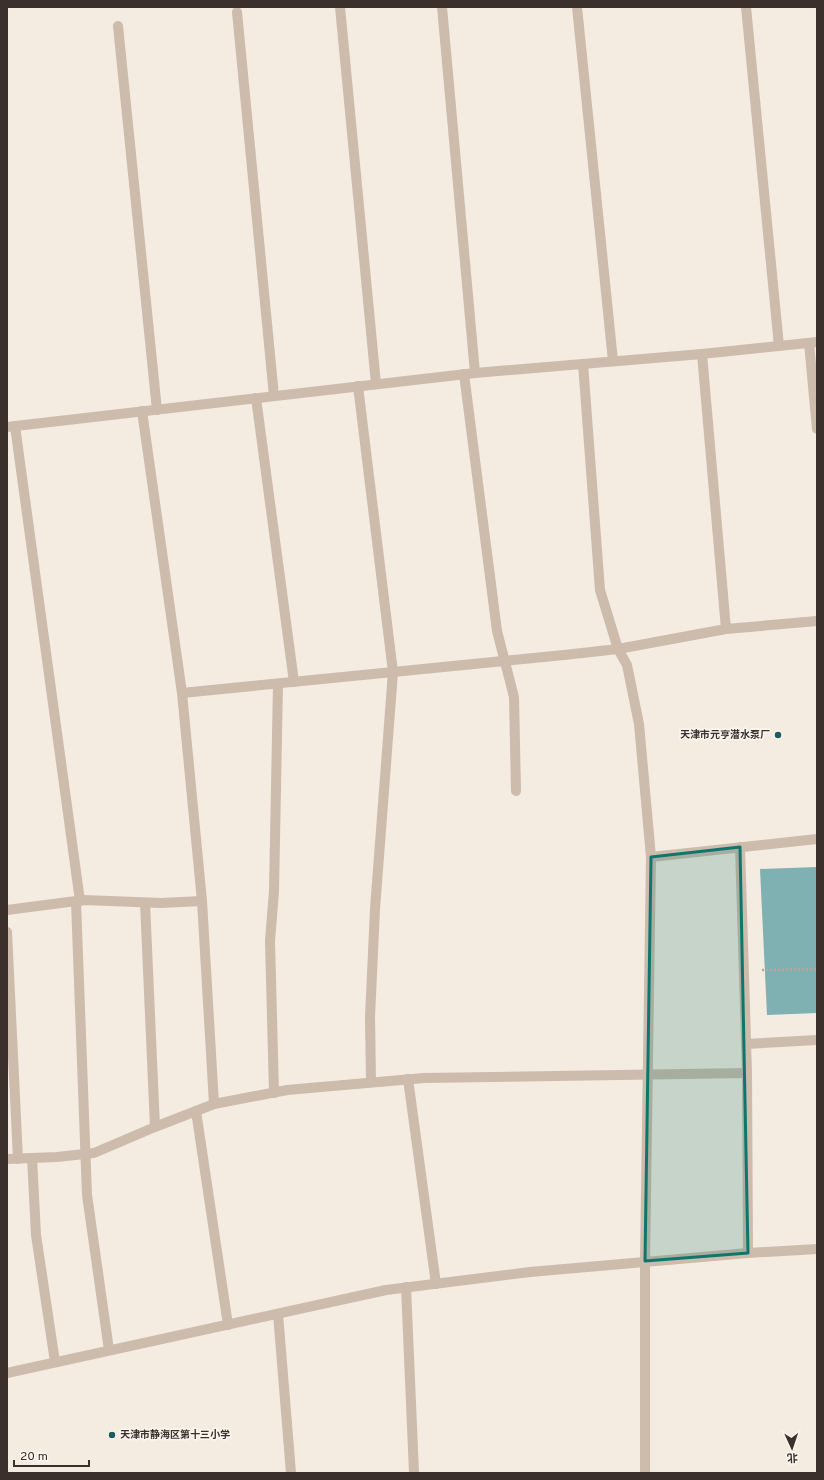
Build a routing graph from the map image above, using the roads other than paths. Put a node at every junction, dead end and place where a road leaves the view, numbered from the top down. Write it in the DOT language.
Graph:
graph roads {
  1 [pos="340,7"];
  2 [pos="442,7"];
  3 [pos="577,7"];
  4 [pos="746,7"];
  5 [pos="237,12"];
  6 [pos="118,26"];
  7 [pos="813,342"];
  8 [pos="779,346"];
  9 [pos="702,354"];
  10 [pos="613,361"];
  11 [pos="583,364"];
  12 [pos="475,373"];
  13 [pos="464,374"];
  14 [pos="376,384"];
  15 [pos="358,386"];
  16 [pos="274,396"];
  17 [pos="256,398"];
  18 [pos="157,410"];
  19 [pos="142,412"];
  20 [pos="11,427"];
  21 [pos="817,429"];
  22 [pos="817,621"];
  23 [pos="726,629"];
  24 [pos="618,649"];
  25 [pos="504,661"];
  26 [pos="393,672"];
  27 [pos="294,682"];
  28 [pos="278,684"];
  29 [pos="182,693"];
  30 [pos="516,791"];
  31 [pos="817,840"];
  32 [pos="740,847"];
  33 [pos="651,857"];
  34 [pos="78,901"];
  35 [pos="202,901"];
  36 [pos="145,903"];
  37 [pos="7,910"];
  38 [pos="7,932"];
  39 [pos="817,1040"];
  40 [pos="746,1044"];
  41 [pos="647,1073"];
  42 [pos="747,1073"];
  43 [pos="408,1079"];
  44 [pos="371,1082"];
  45 [pos="274,1092"];
  46 [pos="214,1104"];
  47 [pos="196,1111"];
  48 [pos="155,1127"];
  49 [pos="85,1154"];
  50 [pos="18,1158"];
  51 [pos="32,1158"];
  52 [pos="7,1159"];
  53 [pos="817,1249"];
  54 [pos="748,1253"];
  55 [pos="645,1261"];
  56 [pos="436,1284"];
  57 [pos="406,1287"];
  58 [pos="278,1314"];
  59 [pos="228,1324"];
  60 [pos="109,1350"];
  61 [pos="55,1362"];
  62 [pos="7,1373"];
  63 [pos="291,1473"];
  64 [pos="414,1473"];
  65 [pos="645,1473"];
  1 -- 14 [label="street"];
  2 -- 12 [label="street"];
  3 -- 10 [label="street"];
  4 -- 8 [label="street"];
  5 -- 16 [label="street"];
  6 -- 18 [label="street"];
  7 -- 8 [label="street"];
  7 -- 21 [label="street"];
  8 -- 9 [label="street"];
  9 -- 10 [label="street"];
  9 -- 23 [label="street"];
  10 -- 11 [label="street"];
  11 -- 12 [label="street"];
  11 -- 24 [label="street"];
  12 -- 13 [label="street"];
  13 -- 14 [label="street"];
  13 -- 25 [label="street"];
  14 -- 15 [label="street"];
  15 -- 16 [label="street"];
  15 -- 26 [label="street"];
  16 -- 17 [label="street"];
  17 -- 18 [label="street"];
  17 -- 27 [label="street"];
  18 -- 19 [label="street"];
  19 -- 20 [label="street"];
  19 -- 29 [label="street"];
  20 -- 34 [label="street"];
  22 -- 23 [label="street"];
  23 -- 24 [label="street"];
  24 -- 25 [label="street"];
  24 -- 33 [label="street"];
  25 -- 26 [label="street"];
  25 -- 30 [label="street"];
  26 -- 27 [label="street"];
  26 -- 44 [label="street"];
  27 -- 28 [label="street"];
  28 -- 29 [label="street"];
  28 -- 45 [label="street"];
  29 -- 35 [label="street"];
  31 -- 32 [label="street"];
  32 -- 33 [label="street"];
  32 -- 40 [label="street"];
  33 -- 41 [label="street"];
  34 -- 36 [label="street"];
  34 -- 37 [label="street"];
  34 -- 49 [label="street"];
  35 -- 36 [label="street"];
  35 -- 46 [label="street"];
  36 -- 48 [label="street"];
  38 -- 50 [label="street"];
  39 -- 40 [label="street"];
  40 -- 42 [label="street"];
  41 -- 42 [label="street"];
  41 -- 43 [label="street"];
  41 -- 55 [label="street"];
  42 -- 54 [label="street"];
  43 -- 44 [label="street"];
  43 -- 56 [label="street"];
  44 -- 45 [label="street"];
  45 -- 46 [label="street"];
  46 -- 47 [label="street"];
  47 -- 48 [label="street"];
  47 -- 59 [label="street"];
  48 -- 49 [label="street"];
  49 -- 51 [label="street"];
  49 -- 60 [label="street"];
  50 -- 51 [label="street"];
  50 -- 52 [label="street"];
  51 -- 61 [label="street"];
  53 -- 54 [label="street"];
  54 -- 55 [label="street"];
  55 -- 56 [label="street"];
  55 -- 65 [label="street"];
  56 -- 57 [label="street"];
  57 -- 58 [label="street"];
  57 -- 64 [label="street"];
  58 -- 59 [label="street"];
  58 -- 63 [label="street"];
  59 -- 60 [label="street"];
  60 -- 61 [label="street"];
  61 -- 62 [label="street"];
}
